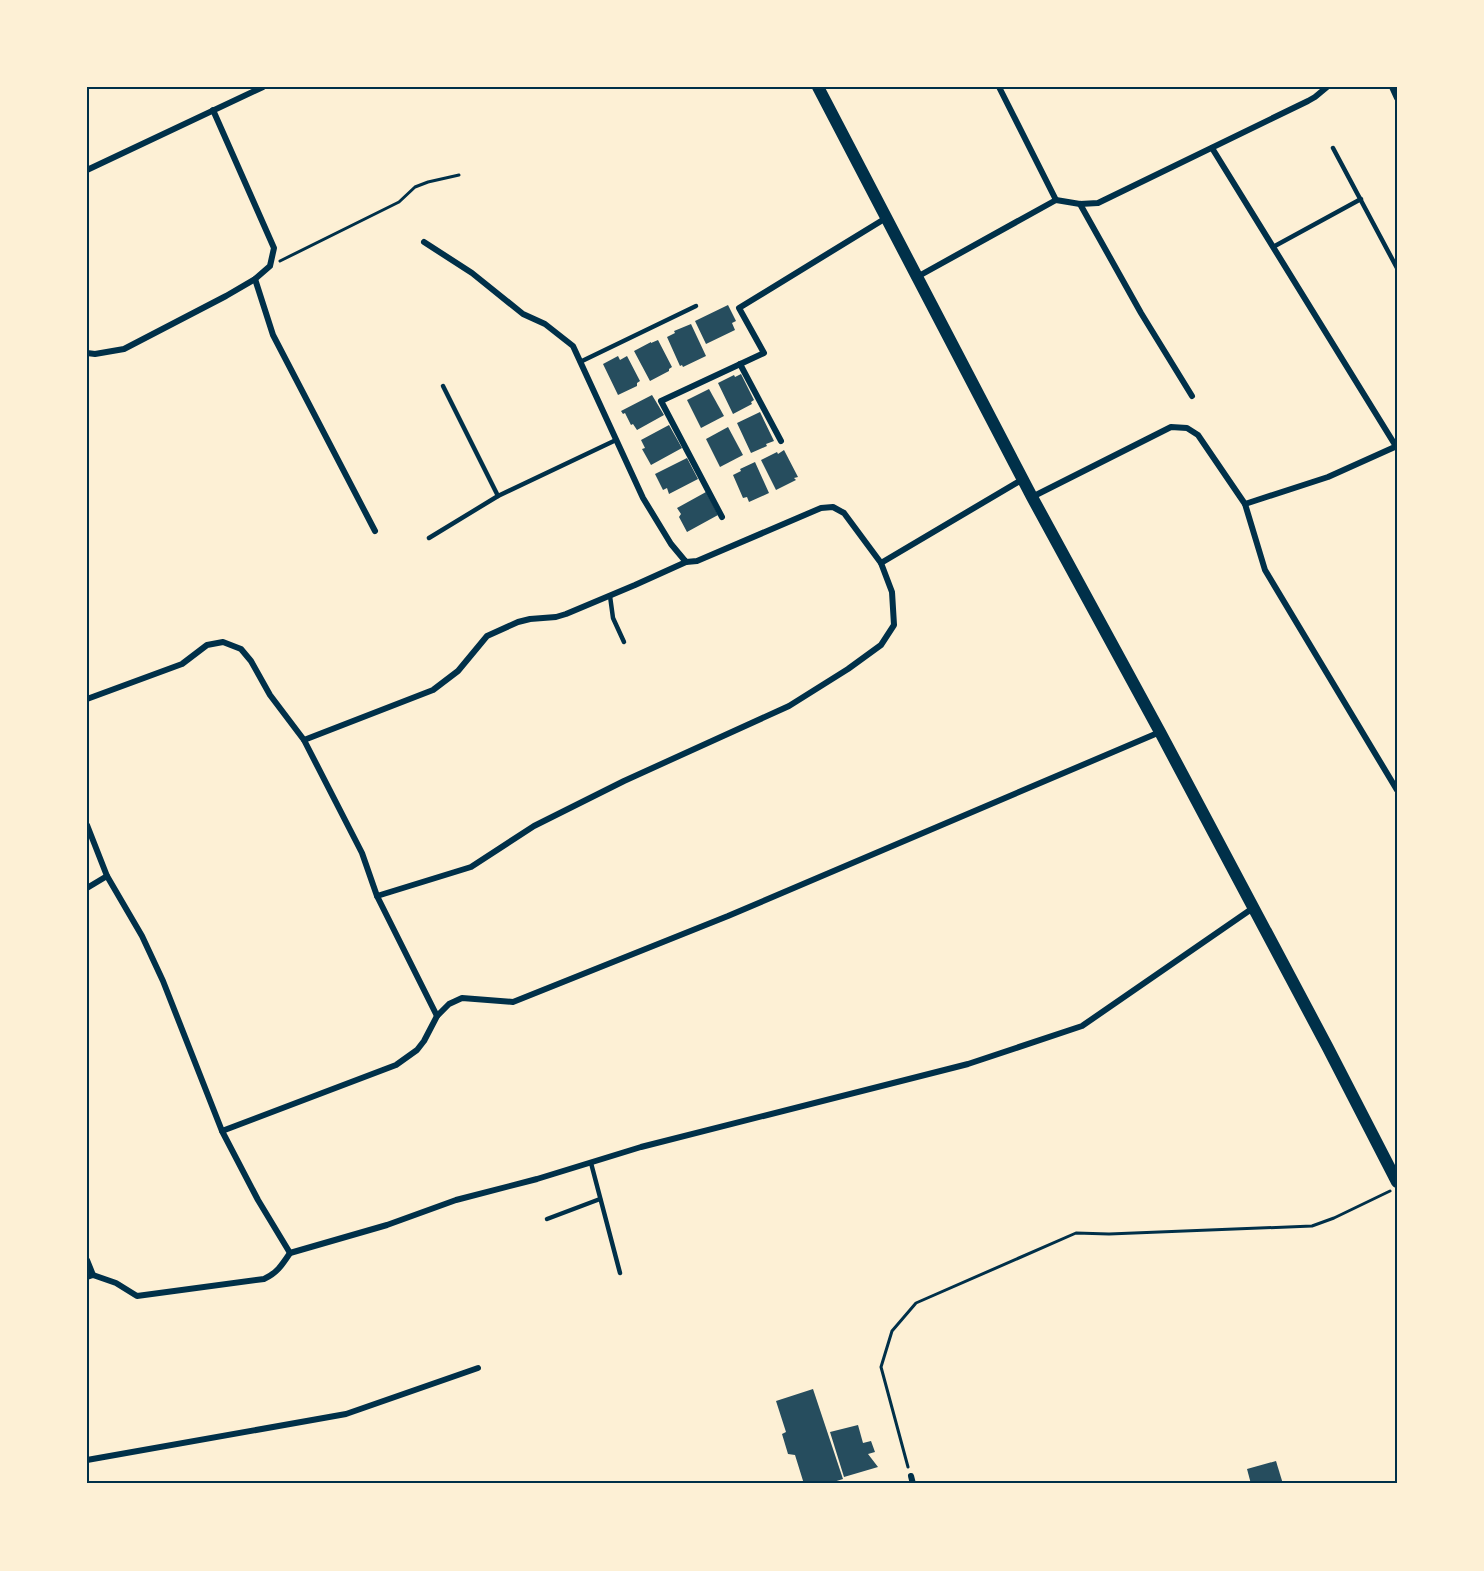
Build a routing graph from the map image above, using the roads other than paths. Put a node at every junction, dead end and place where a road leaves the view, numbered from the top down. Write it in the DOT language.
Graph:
graph roads {
  1 [pos="263,87"];
  2 [pos="818,87"];
  3 [pos="999,87"];
  4 [pos="1327,87"];
  5 [pos="1392,87"];
  6 [pos="1397,98"];
  7 [pos="213,110"];
  8 [pos="1212,148"];
  9 [pos="1333,148"];
  10 [pos="87,170"];
  11 [pos="1056,200"];
  12 [pos="1361,200"];
  13 [pos="1080,204"];
  14 [pos="886,218"];
  15 [pos="424,242"];
  16 [pos="1273,247"];
  17 [pos="1397,268"];
  18 [pos="917,277"];
  19 [pos="255,279"];
  20 [pos="696,306"];
  21 [pos="87,353"];
  22 [pos="580,362"];
  23 [pos="740,364"];
  24 [pos="443,386"];
  25 [pos="1192,396"];
  26 [pos="616,440"];
  27 [pos="780,441"];
  28 [pos="1397,447"];
  29 [pos="1023,479"];
  30 [pos="498,496"];
  31 [pos="1032,497"];
  32 [pos="1245,504"];
  33 [pos="722,517"];
  34 [pos="375,531"];
  35 [pos="429,538"];
  36 [pos="686,562"];
  37 [pos="881,563"];
  38 [pos="610,596"];
  39 [pos="624,642"];
  40 [pos="87,699"];
  41 [pos="1160,732"];
  42 [pos="304,740"];
  43 [pos="1397,790"];
  44 [pos="87,825"];
  45 [pos="107,876"];
  46 [pos="87,888"];
  47 [pos="376,896"];
  48 [pos="1253,908"];
  49 [pos="437,1016"];
  50 [pos="222,1131"];
  51 [pos="591,1163"];
  52 [pos="1397,1182"];
  53 [pos="600,1199"];
  54 [pos="547,1219"];
  55 [pos="290,1254"];
  56 [pos="87,1260"];
  57 [pos="620,1273"];
  58 [pos="90,1276"];
  59 [pos="478,1368"];
  60 [pos="87,1460"];
  61 [pos="910,1476"];
  62 [pos="913,1484"];
  1 -- 7 [label="street"];
  2 -- 14 [label="main road"];
  3 -- 11 [label="street"];
  4 -- 8 [label="street"];
  5 -- 6 [label="street"];
  7 -- 10 [label="street"];
  7 -- 19 [label="street"];
  8 -- 13 [label="street"];
  8 -- 16 [label="street"];
  9 -- 12 [label="lane"];
  11 -- 13 [label="street"];
  11 -- 18 [label="street"];
  12 -- 16 [label="lane"];
  12 -- 17 [label="lane"];
  13 -- 25 [label="street"];
  14 -- 18 [label="main road"];
  14 -- 23 [label="street"];
  15 -- 22 [label="street"];
  16 -- 28 [label="street"];
  18 -- 29 [label="main road"];
  19 -- 21 [label="street"];
  19 -- 34 [label="street"];
  20 -- 22 [label="lane"];
  22 -- 26 [label="street"];
  23 -- 27 [label="street"];
  23 -- 33 [label="street"];
  24 -- 30 [label="lane"];
  26 -- 30 [label="lane"];
  26 -- 36 [label="street"];
  28 -- 32 [label="street"];
  29 -- 31 [label="main road"];
  29 -- 37 [label="street"];
  30 -- 35 [label="lane"];
  31 -- 32 [label="street"];
  31 -- 41 [label="main road"];
  32 -- 43 [label="street"];
  36 -- 37 [label="street"];
  36 -- 38 [label="street"];
  37 -- 47 [label="street"];
  38 -- 39 [label="lane"];
  38 -- 42 [label="street"];
  40 -- 42 [label="street"];
  41 -- 48 [label="main road"];
  41 -- 49 [label="street"];
  42 -- 47 [label="street"];
  44 -- 45 [label="street"];
  45 -- 46 [label="street"];
  45 -- 50 [label="street"];
  47 -- 49 [label="street"];
  48 -- 51 [label="street"];
  48 -- 52 [label="main road"];
  49 -- 50 [label="street"];
  50 -- 55 [label="street"];
  51 -- 53 [label="lane"];
  51 -- 55 [label="street"];
  53 -- 54 [label="lane"];
  53 -- 57 [label="lane"];
  55 -- 58 [label="street"];
  56 -- 58 [label="street"];
  59 -- 60 [label="street"];
  61 -- 62 [label="street"];
}
